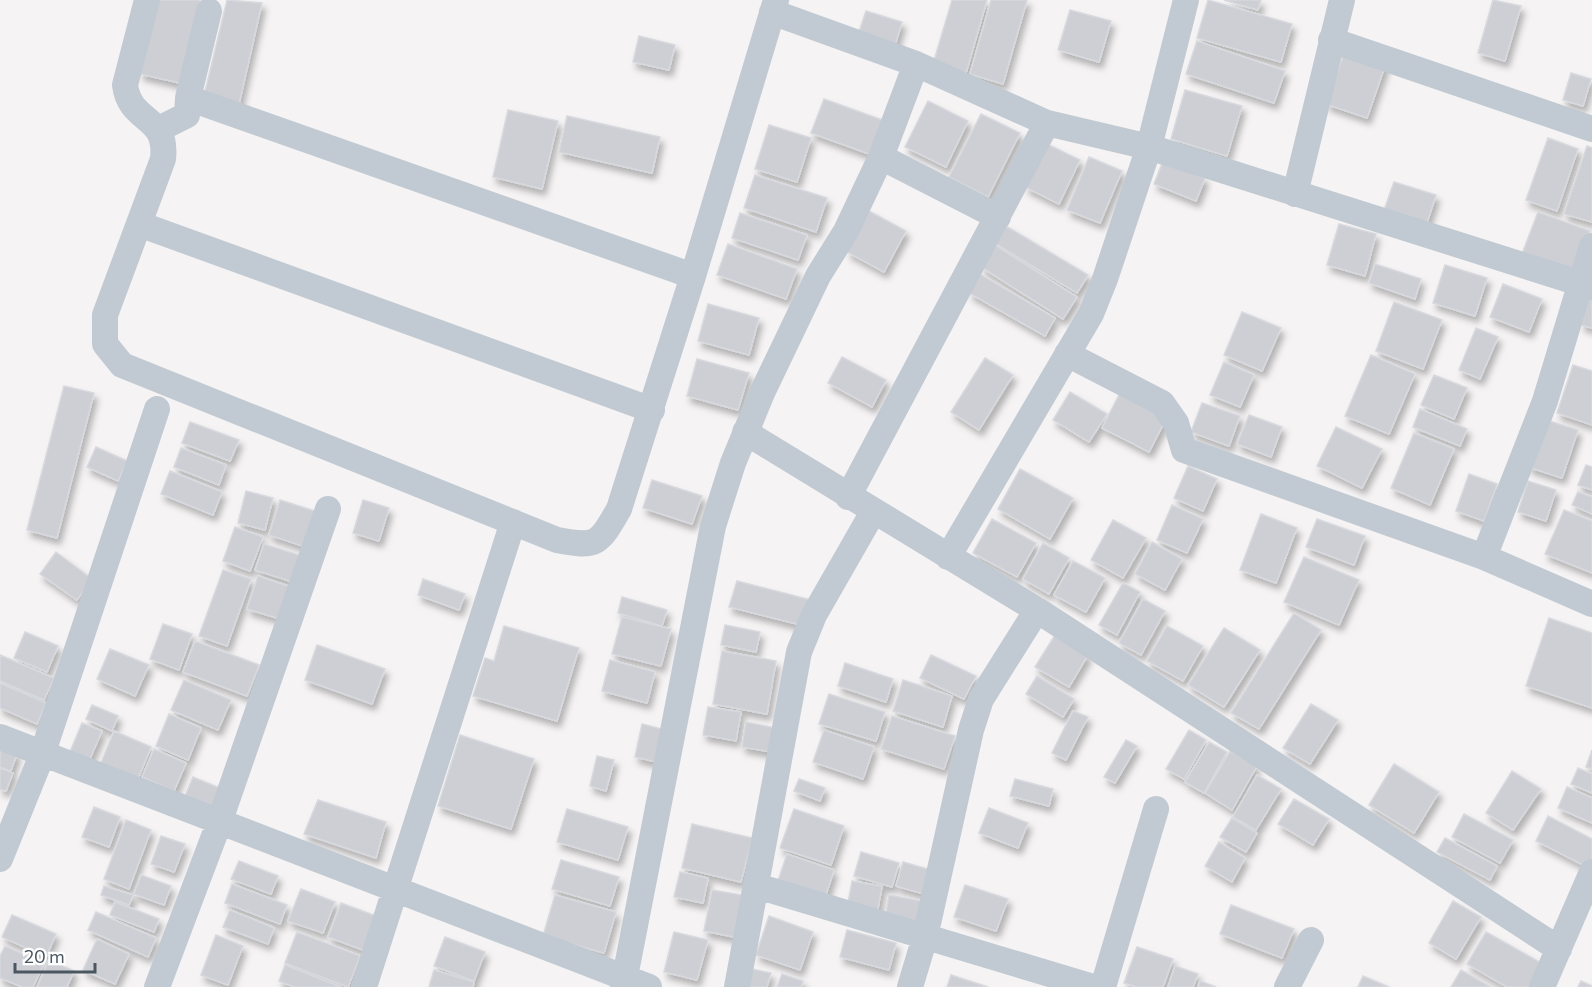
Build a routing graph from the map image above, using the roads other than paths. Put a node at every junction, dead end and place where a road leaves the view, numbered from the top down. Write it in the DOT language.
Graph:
graph roads {
  1 [pos="147,0"];
  2 [pos="1186,0"];
  3 [pos="1342,0"];
  4 [pos="774,6"];
  5 [pos="209,11"];
  6 [pos="1331,40"];
  7 [pos="916,64"];
  8 [pos="188,98"];
  9 [pos="1047,123"];
  10 [pos="159,129"];
  11 [pos="1592,129"];
  12 [pos="1149,147"];
  13 [pos="881,157"];
  14 [pos="1295,194"];
  15 [pos="998,217"];
  16 [pos="139,224"];
  17 [pos="1592,246"];
  18 [pos="693,276"];
  19 [pos="1586,285"];
  20 [pos="1067,354"];
  21 [pos="157,410"];
  22 [pos="652,410"];
  23 [pos="745,432"];
  24 [pos="848,497"];
  25 [pos="328,509"];
  26 [pos="873,512"];
  27 [pos="513,522"];
  28 [pos="948,557"];
  29 [pos="1484,557"];
  30 [pos="1592,604"];
  31 [pos="1037,610"];
  32 [pos="0,737"];
  33 [pos="42,755"];
  34 [pos="1156,809"];
  35 [pos="219,823"];
  36 [pos="0,860"];
  37 [pos="1592,873"];
  38 [pos="757,886"];
  39 [pos="395,890"];
  40 [pos="925,936"];
  41 [pos="1311,940"];
  42 [pos="1559,949"];
  43 [pos="623,982"];
  44 [pos="157,987"];
  45 [pos="363,987"];
  46 [pos="649,987"];
  47 [pos="737,987"];
  48 [pos="910,987"];
  49 [pos="1093,987"];
  50 [pos="1103,987"];
  51 [pos="1287,987"];
  52 [pos="1542,987"];
  1 -- 10 [label="street"];
  2 -- 12 [label="street"];
  3 -- 6 [label="street"];
  4 -- 7 [label="street"];
  4 -- 18 [label="street"];
  5 -- 8 [label="street"];
  6 -- 11 [label="street"];
  6 -- 14 [label="street"];
  7 -- 9 [label="street"];
  7 -- 13 [label="street"];
  8 -- 10 [label="street"];
  8 -- 18 [label="street"];
  9 -- 12 [label="street"];
  9 -- 15 [label="street"];
  10 -- 16 [label="street"];
  12 -- 14 [label="street"];
  12 -- 20 [label="street"];
  13 -- 15 [label="street"];
  13 -- 23 [label="street"];
  14 -- 19 [label="street"];
  15 -- 24 [label="street"];
  16 -- 22 [label="street"];
  16 -- 27 [label="street"];
  17 -- 19 [label="street"];
  18 -- 22 [label="street"];
  19 -- 29 [label="street"];
  20 -- 28 [label="street"];
  20 -- 29 [label="street"];
  21 -- 33 [label="street"];
  22 -- 27 [label="street"];
  23 -- 24 [label="street"];
  23 -- 43 [label="street"];
  24 -- 26 [label="street"];
  25 -- 35 [label="street"];
  26 -- 28 [label="street"];
  26 -- 38 [label="street"];
  27 -- 39 [label="street"];
  28 -- 31 [label="street"];
  29 -- 30 [label="street"];
  31 -- 40 [label="street"];
  31 -- 42 [label="street"];
  32 -- 33 [label="street"];
  33 -- 35 [label="street"];
  33 -- 36 [label="street"];
  34 -- 50 [label="street"];
  35 -- 39 [label="street"];
  35 -- 44 [label="street"];
  37 -- 42 [label="street"];
  38 -- 40 [label="street"];
  38 -- 47 [label="street"];
  39 -- 43 [label="street"];
  39 -- 45 [label="street"];
  40 -- 48 [label="street"];
  40 -- 49 [label="street"];
  41 -- 51 [label="street"];
  42 -- 52 [label="street"];
  43 -- 46 [label="street"];
}
